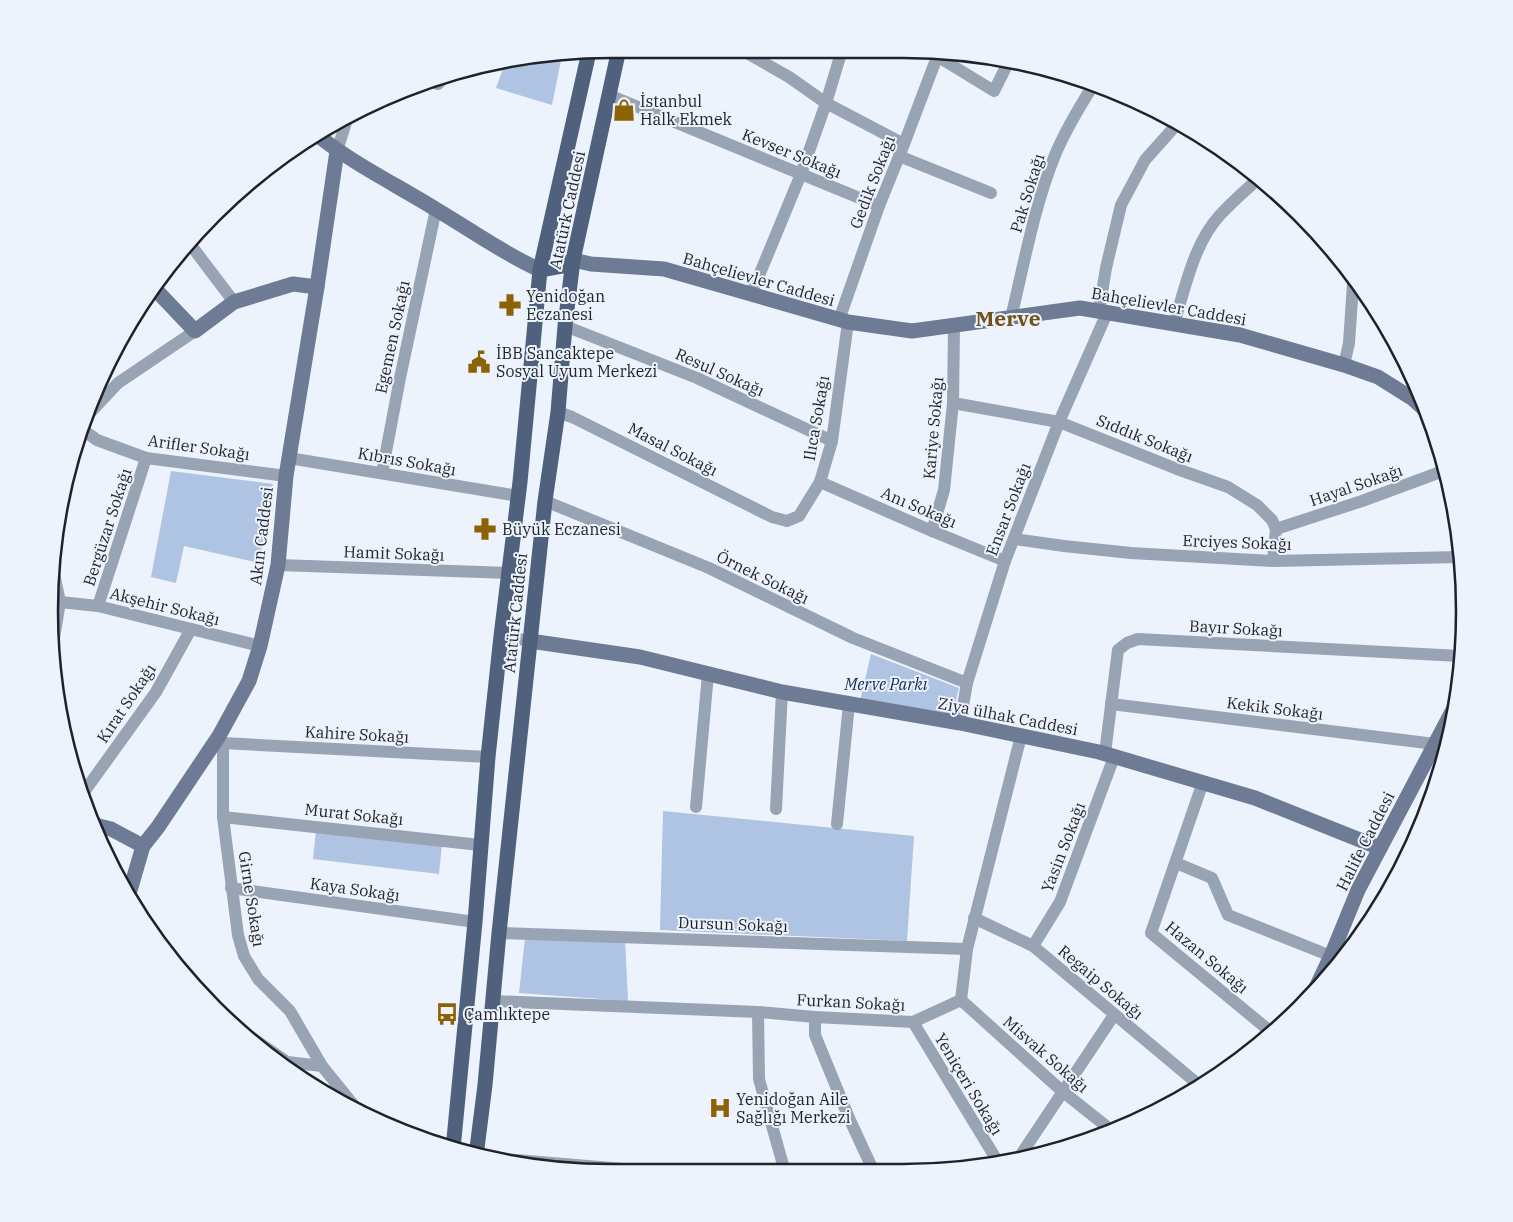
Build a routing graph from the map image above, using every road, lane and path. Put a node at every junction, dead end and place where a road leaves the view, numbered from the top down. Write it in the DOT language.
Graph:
graph roads {
  1 [pos="617,58"];
  2 [pos="756,58"];
  3 [pos="840,58"];
  4 [pos="588,59"];
  5 [pos="930,59"];
  6 [pos="942,59"];
  7 [pos="1006,67"];
  8 [pos="1090,91"];
  9 [pos="609,95"];
  10 [pos="826,103"];
  11 [pos="345,126"];
  12 [pos="1173,129"];
  13 [pos="322,139"];
  14 [pos="904,144"];
  15 [pos="337,151"];
  16 [pos="899,156"];
  17 [pos="801,174"];
  18 [pos="1253,184"];
  19 [pos="991,193"];
  20 [pos="879,206"];
  21 [pos="436,209"];
  22 [pos="193,248"];
  23 [pos="573,260"];
  24 [pos="540,270"];
  25 [pos="317,287"];
  26 [pos="1353,290"];
  27 [pos="159,293"];
  28 [pos="751,295"];
  29 [pos="234,302"];
  30 [pos="1103,312"];
  31 [pos="1011,318"];
  32 [pos="843,321"];
  33 [pos="1174,324"];
  34 [pos="565,326"];
  35 [pos="954,326"];
  36 [pos="196,331"];
  37 [pos="1344,365"];
  38 [pos="1413,400"];
  39 [pos="953,403"];
  40 [pos="98,404"];
  41 [pos="558,412"];
  42 [pos="1059,422"];
  43 [pos="87,433"];
  44 [pos="832,441"];
  45 [pos="146,458"];
  46 [pos="289,458"];
  47 [pos="382,473"];
  48 [pos="1438,473"];
  49 [pos="286,476"];
  50 [pos="820,482"];
  51 [pos="518,496"];
  52 [pos="545,501"];
  53 [pos="772,517"];
  54 [pos="1276,528"];
  55 [pos="932,531"];
  56 [pos="1014,539"];
  57 [pos="1453,557"];
  58 [pos="1006,561"];
  59 [pos="1273,561"];
  60 [pos="278,565"];
  61 [pos="510,573"];
  62 [pos="58,595"];
  63 [pos="60,602"];
  64 [pos="98,606"];
  65 [pos="58,614"];
  66 [pos="191,629"];
  67 [pos="501,636"];
  68 [pos="530,641"];
  69 [pos="260,646"];
  70 [pos="1453,656"];
  71 [pos="708,674"];
  72 [pos="967,683"];
  73 [pos="782,692"];
  74 [pos="849,704"];
  75 [pos="1111,704"];
  76 [pos="960,723"];
  77 [pos="1442,731"];
  78 [pos="1021,736"];
  79 [pos="221,739"];
  80 [pos="1435,744"];
  81 [pos="1109,755"];
  82 [pos="488,757"];
  83 [pos="1202,782"];
  84 [pos="87,788"];
  85 [pos="696,807"];
  86 [pos="776,809"];
  87 [pos="223,817"];
  88 [pos="838,824"];
  89 [pos="102,827"];
  90 [pos="480,845"];
  91 [pos="143,846"];
  92 [pos="1380,848"];
  93 [pos="1176,863"];
  94 [pos="131,886"];
  95 [pos="231,888"];
  96 [pos="974,918"];
  97 [pos="475,922"];
  98 [pos="499,933"];
  99 [pos="1033,946"];
  100 [pos="966,949"];
  101 [pos="1337,952"];
  102 [pos="961,1000"];
  103 [pos="493,1001"];
  104 [pos="758,1012"];
  105 [pos="1114,1015"];
  106 [pos="815,1018"];
  107 [pos="913,1022"];
  108 [pos="1266,1028"];
  109 [pos="291,1062"];
  110 [pos="322,1066"];
  111 [pos="1194,1081"];
  112 [pos="1062,1091"];
  113 [pos="347,1097"];
  114 [pos="1106,1125"];
  115 [pos="454,1142"];
  116 [pos="477,1148"];
  117 [pos="1023,1151"];
  118 [pos="995,1157"];
  119 [pos="783,1164"];
  120 [pos="870,1164"];
  1 -- 9 [label="main road, Atatürk Caddesi"];
  2 -- 10 [label="street"];
  3 -- 10 [label="street"];
  4 -- 24 [label="main road, Atatürk Caddesi"];
  5 -- 14 [label="street, Gedik Sokağı"];
  6 -- 7 [label="street"];
  8 -- 31 [label="street, Pak Sokağı"];
  9 -- 17 [label="street, Kevser Sokağı"];
  9 -- 23 [label="main road, Atatürk Caddesi"];
  10 -- 14 [label="street"];
  10 -- 17 [label="street"];
  11 -- 15 [label="street"];
  12 -- 30 [label="street, Ensar Sokağı"];
  13 -- 15 [label="street"];
  14 -- 16 [label="street, Gedik Sokağı"];
  15 -- 21 [label="street"];
  15 -- 25 [label="street, Akın Caddesi"];
  16 -- 19 [label="street"];
  16 -- 20 [label="street, Gedik Sokağı"];
  17 -- 20 [label="street, Kevser Sokağı"];
  17 -- 28 [label="street"];
  18 -- 33 [label="street"];
  20 -- 32 [label="street, Gedik Sokağı"];
  21 -- 24 [label="street"];
  21 -- 47 [label="street, Egemen Sokağı"];
  22 -- 29 [label="street"];
  23 -- 24 [label="main road"];
  23 -- 28 [label="street, Bahçelievler Caddesi"];
  23 -- 34 [label="main road, Atatürk Caddesi"];
  24 -- 51 [label="main road, Atatürk Caddesi"];
  25 -- 29 [label="street"];
  25 -- 46 [label="street, Akın Caddesi"];
  26 -- 37 [label="street"];
  27 -- 36 [label="street"];
  28 -- 32 [label="street, Bahçelievler Caddesi"];
  29 -- 36 [label="street"];
  30 -- 31 [label="street, Bahçelievler Caddesi"];
  30 -- 33 [label="street, Bahçelievler Caddesi"];
  30 -- 42 [label="street, Ensar Sokağı"];
  31 -- 35 [label="street, Bahçelievler Caddesi"];
  32 -- 35 [label="street, Bahçelievler Caddesi"];
  32 -- 44 [label="street, Ilıca Sokağı"];
  33 -- 37 [label="street, Bahçelievler Caddesi"];
  34 -- 41 [label="main road, Atatürk Caddesi"];
  34 -- 44 [label="street, Resul Sokağı"];
  35 -- 39 [label="street, Kariye Sokağı"];
  36 -- 40 [label="street"];
  37 -- 38 [label="street, Bahçelievler Caddesi"];
  39 -- 42 [label="street, Sıddık Sokağı"];
  39 -- 55 [label="street, Kariye Sokağı"];
  41 -- 52 [label="main road, Atatürk Caddesi"];
  41 -- 53 [label="street, Masal Sokağı"];
  42 -- 54 [label="street, Sıddık Sokağı"];
  42 -- 56 [label="street, Ensar Sokağı"];
  43 -- 45 [label="street, Arifler Sokağı"];
  44 -- 50 [label="street, Ilıca Sokağı"];
  45 -- 49 [label="street, Arifler Sokağı"];
  45 -- 64 [label="street, Bergüzar Sokağı"];
  46 -- 47 [label="street, Kıbrıs Sokağı"];
  46 -- 49 [label="street, Akın Caddesi"];
  47 -- 51 [label="street, Kıbrıs Sokağı"];
  48 -- 54 [label="street, Hayal Sokağı"];
  49 -- 60 [label="street, Akın Caddesi"];
  50 -- 53 [label="street, Ilıca Sokağı"];
  50 -- 55 [label="street, Anı Sokağı"];
  51 -- 61 [label="main road, Atatürk Caddesi"];
  52 -- 68 [label="main road, Atatürk Caddesi"];
  52 -- 72 [label="street, Örnek Sokağı"];
  54 -- 59 [label="street"];
  55 -- 58 [label="street, Anı Sokağı"];
  56 -- 58 [label="street, Ensar Sokağı"];
  56 -- 59 [label="street, Erciyes Sokağı"];
  57 -- 59 [label="street, Erciyes Sokağı"];
  58 -- 72 [label="street, Ensar Sokağı"];
  60 -- 61 [label="street, Hamit Sokağı"];
  60 -- 69 [label="street, Akın Caddesi"];
  61 -- 67 [label="main road, Atatürk Caddesi"];
  62 -- 63 [label="street"];
  63 -- 64 [label="street, Akşehir Sokağı"];
  63 -- 65 [label="street"];
  64 -- 66 [label="street, Akşehir Sokağı"];
  66 -- 69 [label="street, Akşehir Sokağı"];
  66 -- 84 [label="street, Kırat Sokağı"];
  67 -- 68 [label="street"];
  67 -- 82 [label="main road, Atatürk Caddesi"];
  68 -- 71 [label="street, Ziya ülhak Caddesi"];
  68 -- 98 [label="main road, Atatürk Caddesi"];
  69 -- 79 [label="street, Akın Caddesi"];
  70 -- 75 [label="street, Bayır Sokağı"];
  71 -- 73 [label="street, Ziya ülhak Caddesi"];
  71 -- 85 [label="street"];
  72 -- 76 [label="street, Ensar Sokağı"];
  73 -- 74 [label="street, Ziya ülhak Caddesi"];
  73 -- 86 [label="street"];
  74 -- 76 [label="street, Ziya ülhak Caddesi"];
  74 -- 88 [label="street"];
  75 -- 80 [label="street, Kekik Sokağı"];
  75 -- 81 [label="street, Bayır Sokağı"];
  76 -- 78 [label="street, Ziya ülhak Caddesi"];
  77 -- 80 [label="street, Halife Caddesi"];
  78 -- 81 [label="street, Ziya ülhak Caddesi"];
  78 -- 96 [label="street"];
  79 -- 82 [label="street, Kahire Sokağı"];
  79 -- 87 [label="street, Girne Sokağı"];
  79 -- 91 [label="street, Akın Caddesi"];
  80 -- 92 [label="street, Halife Caddesi"];
  81 -- 83 [label="street, Ziya ülhak Caddesi"];
  81 -- 99 [label="street, Yasin Sokağı"];
  82 -- 90 [label="main road, Atatürk Caddesi"];
  83 -- 92 [label="street, Ziya ülhak Caddesi"];
  83 -- 93 [label="street, Hazan Sokağı"];
  87 -- 90 [label="street, Murat Sokağı"];
  87 -- 95 [label="street, Girne Sokağı"];
  89 -- 91 [label="street"];
  90 -- 97 [label="main road, Atatürk Caddesi"];
  91 -- 94 [label="street, Akın Caddesi"];
  92 -- 101 [label="street, Halife Caddesi"];
  93 -- 101 [label="street"];
  93 -- 108 [label="street, Hazan Sokağı"];
  95 -- 97 [label="street, Kaya Sokağı"];
  95 -- 110 [label="street, Girne Sokağı"];
  96 -- 99 [label="street, Regaip Sokağı"];
  96 -- 100 [label="street"];
  97 -- 115 [label="main road, Atatürk Caddesi"];
  98 -- 100 [label="street, Dursun Sokağı"];
  98 -- 103 [label="main road, Atatürk Caddesi"];
  99 -- 105 [label="street, Regaip Sokağı"];
  100 -- 102 [label="street"];
  102 -- 107 [label="street, Furkan Sokağı"];
  102 -- 112 [label="street, Misvak Sokağı"];
  103 -- 104 [label="street, Furkan Sokağı"];
  103 -- 116 [label="main road, Atatürk Caddesi"];
  104 -- 106 [label="street, Furkan Sokağı"];
  104 -- 119 [label="street"];
  105 -- 111 [label="street, Regaip Sokağı"];
  105 -- 112 [label="street"];
  106 -- 107 [label="street, Furkan Sokağı"];
  106 -- 120 [label="street"];
  107 -- 118 [label="street, Yeniçeri Sokağı"];
  109 -- 110 [label="street"];
  110 -- 113 [label="street, Girne Sokağı"];
  112 -- 114 [label="street, Misvak Sokağı"];
  112 -- 117 [label="street"];
}
